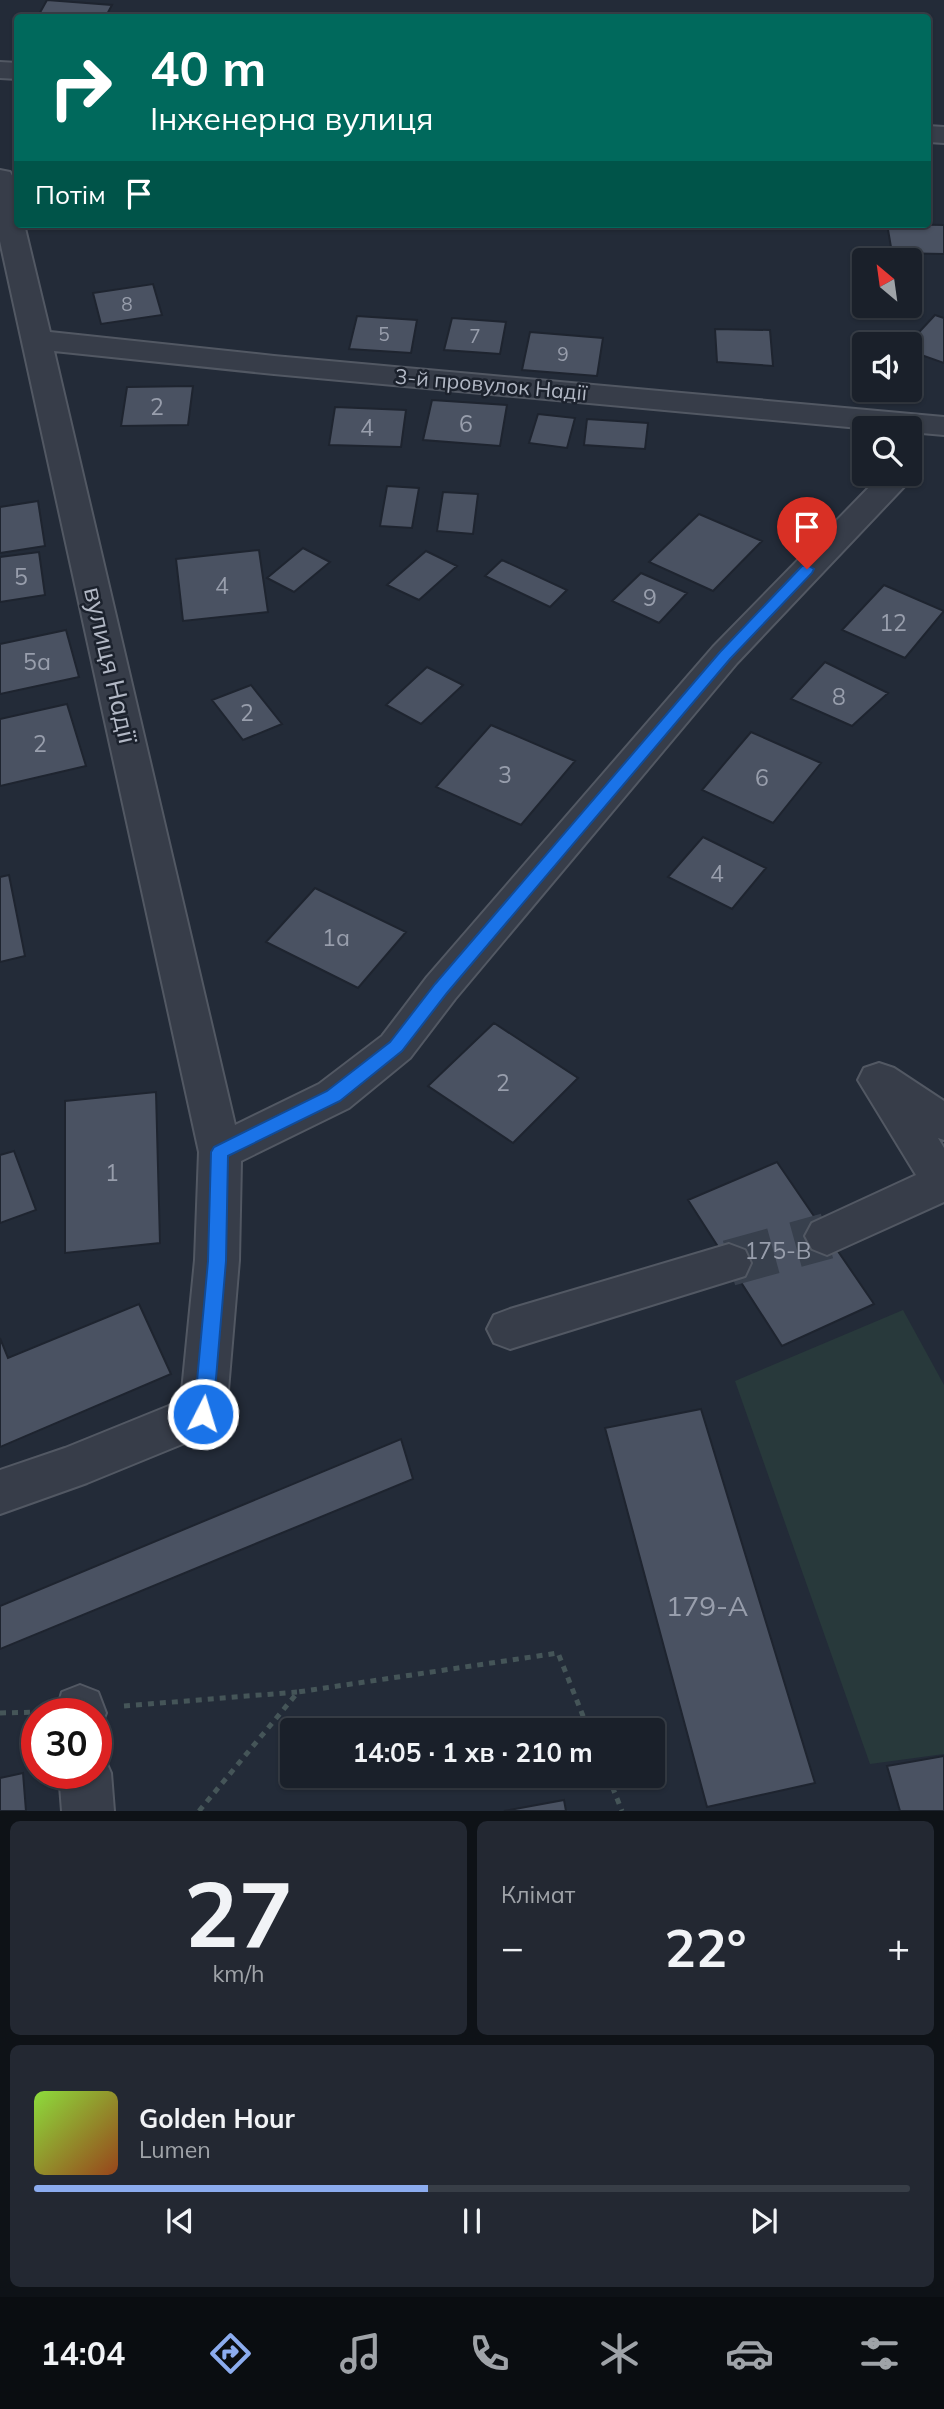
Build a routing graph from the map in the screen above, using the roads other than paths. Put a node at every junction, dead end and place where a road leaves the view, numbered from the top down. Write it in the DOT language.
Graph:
graph roads {
  1 [pos="0,178"];
  2 [pos="38,340"];
  3 [pos="944,428"];
  4 [pos="922,451"];
  5 [pos="888,486"];
  6 [pos="944,1123"];
  7 [pos="220,1152"];
  8 [pos="943,1183"];
  9 [pos="827,1236"];
  10 [pos="729,1263"];
  11 [pos="510,1329"];
  12 [pos="0,1492"];
  13 [pos="86,1789"];
  14 [pos="88,1811"];
  1 -- 2 [label="street, вулиця Надії"];
  2 -- 3 [label="street, 3-й провулок Надії"];
  2 -- 7 [label="street, вулиця Надії"];
  3 -- 4 [label="street"];
  5 -- 7 [label="street"];
  6 -- 8 [label="street"];
  7 -- 12 [label="street, вулиця Надії"];
  8 -- 9 [label="street"];
  10 -- 11 [label="street"];
  13 -- 14 [label="street"];
}
